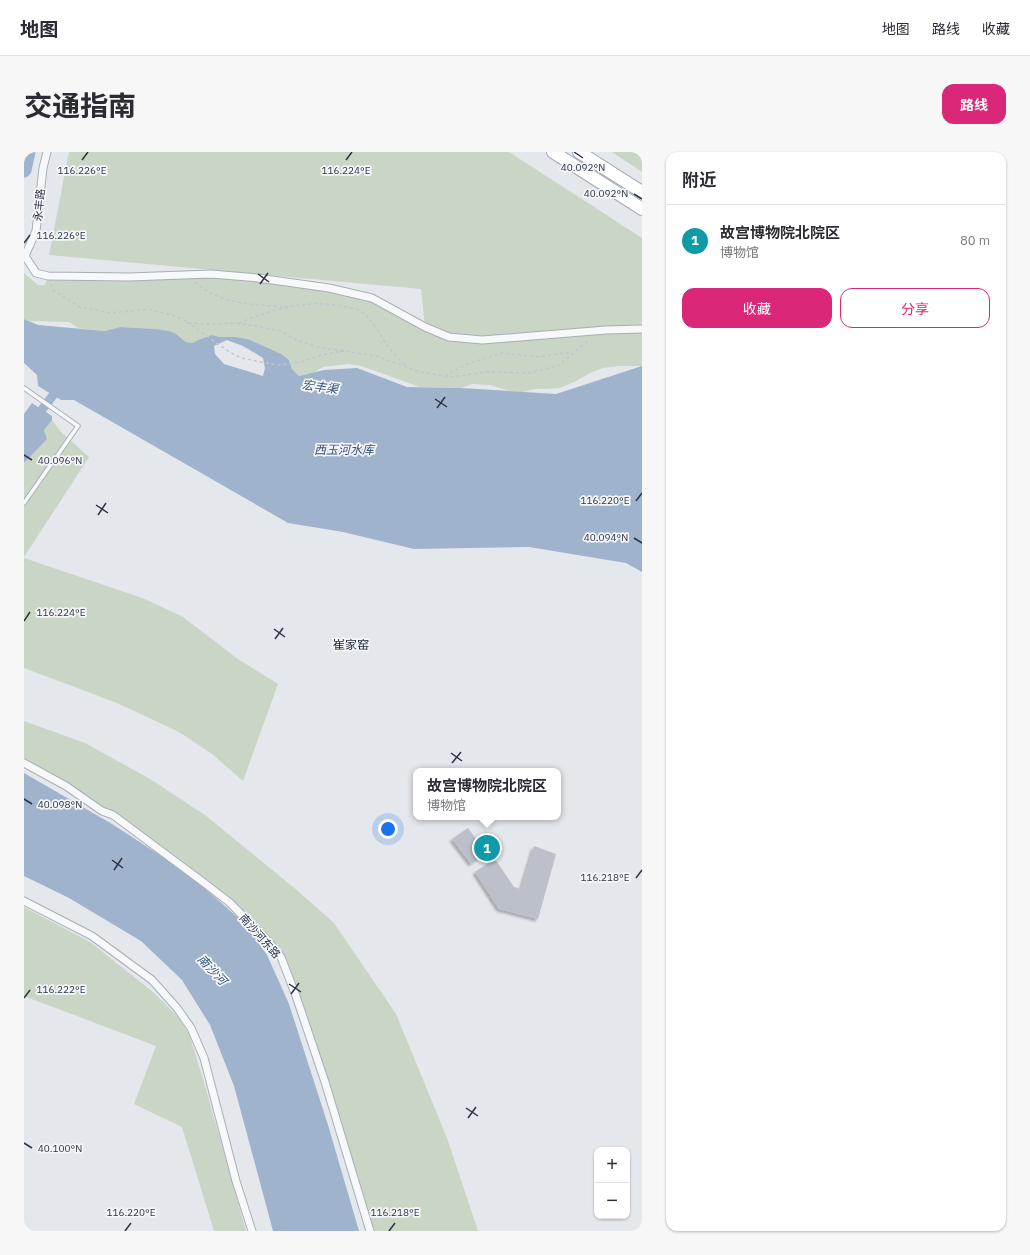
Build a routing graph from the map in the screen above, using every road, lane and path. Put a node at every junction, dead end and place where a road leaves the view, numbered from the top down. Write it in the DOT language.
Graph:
graph roads {
  1 [pos="47,152"];
  2 [pos="553,152"];
  3 [pos="579,152"];
  4 [pos="642,192"];
  5 [pos="642,210"];
  6 [pos="24,256"];
  7 [pos="186,275"];
  8 [pos="48,276"];
  9 [pos="291,307"];
  10 [pos="184,320"];
  11 [pos="239,324"];
  12 [pos="642,329"];
  13 [pos="599,331"];
  14 [pos="346,351"];
  15 [pos="574,352"];
  16 [pos="407,367"];
  17 [pos="445,376"];
  18 [pos="24,388"];
  19 [pos="24,503"];
  20 [pos="24,763"];
  21 [pos="24,901"];
  22 [pos="252,1231"];
  23 [pos="370,1231"];
  1 -- 6 [label="street, 永丰路"];
  2 -- 5 [label="main road"];
  3 -- 4 [label="main road"];
  6 -- 8 [label="street"];
  7 -- 8 [label="street"];
  7 -- 9 [label="path"];
  7 -- 13 [label="street"];
  8 -- 10 [label="path"];
  9 -- 11 [label="path"];
  9 -- 16 [label="path"];
  10 -- 11 [label="path"];
  10 -- 14 [label="path"];
  11 -- 14 [label="path"];
  12 -- 13 [label="street"];
  13 -- 15 [label="path"];
  14 -- 16 [label="path"];
  15 -- 17 [label="path"];
  15 -- 17 [label="path"];
  16 -- 17 [label="path"];
  18 -- 19 [label="lane"];
  20 -- 23 [label="street, 南沙河东路"];
  21 -- 22 [label="street"];
}
